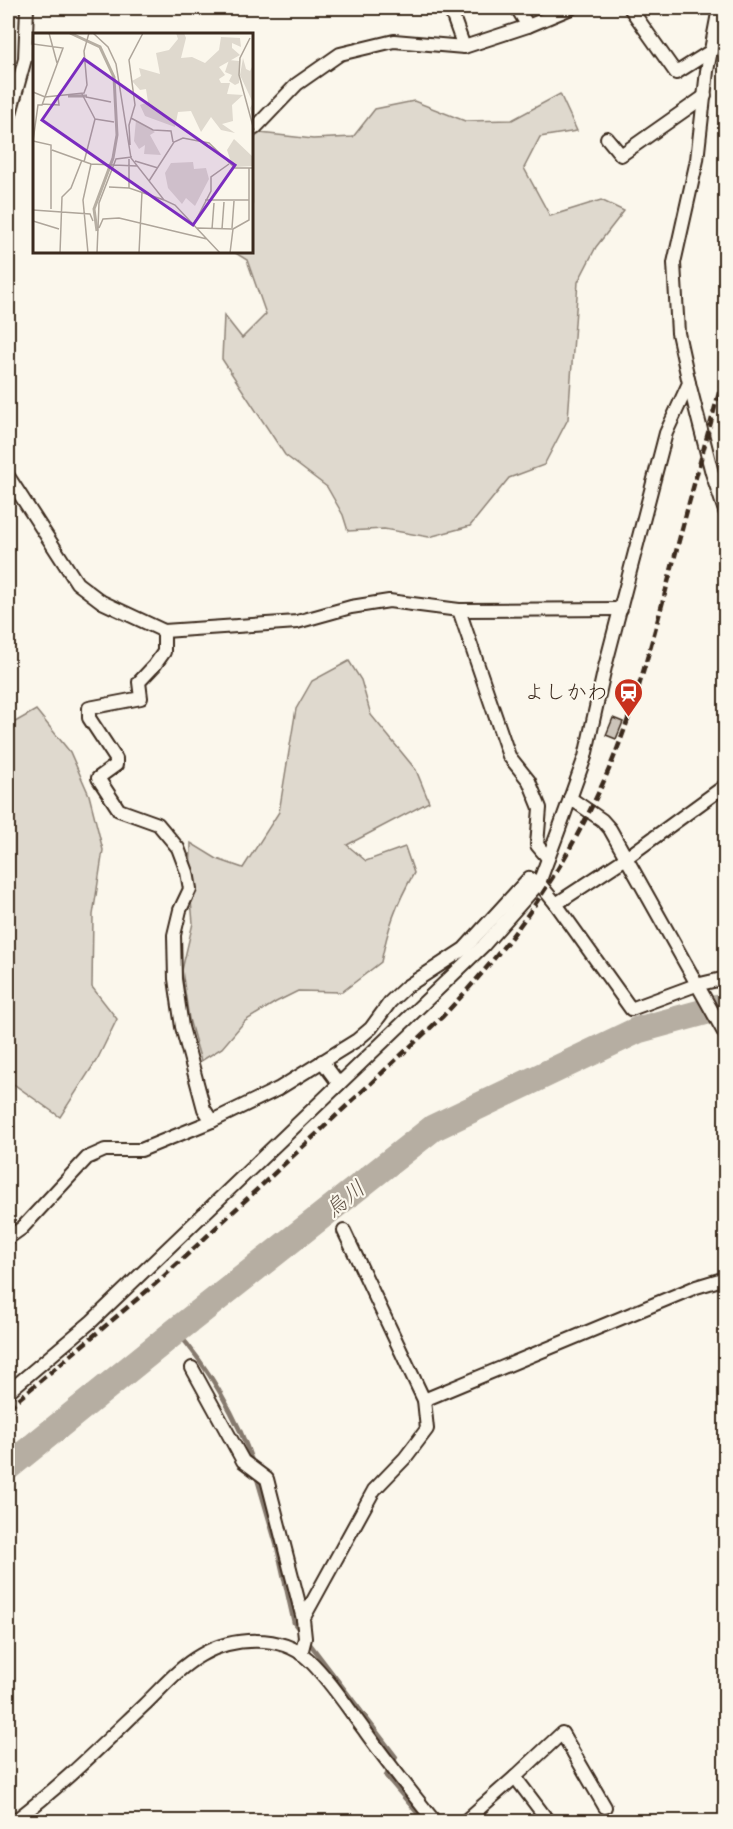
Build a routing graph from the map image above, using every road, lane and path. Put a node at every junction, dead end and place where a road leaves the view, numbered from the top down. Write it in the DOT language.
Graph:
graph roads {
  1 [pos="27,8"];
  2 [pos="450,8"];
  3 [pos="517,8"];
  4 [pos="571,8"];
  5 [pos="630,8"];
  6 [pos="719,8"];
  7 [pos="528,26"];
  8 [pos="464,47"];
  9 [pos="711,51"];
  10 [pos="30,61"];
  11 [pos="705,96"];
  12 [pos="8,121"];
  13 [pos="254,128"];
  14 [pos="607,138"];
  15 [pos="689,383"];
  16 [pos="8,476"];
  17 [pos="726,514"];
  18 [pos="621,609"];
  19 [pos="459,610"];
  20 [pos="164,631"];
  21 [pos="726,785"];
  22 [pos="570,798"];
  23 [pos="548,858"];
  24 [pos="626,858"];
  25 [pos="539,883"];
  26 [pos="556,904"];
  27 [pos="726,978"];
  28 [pos="698,987"];
  29 [pos="724,1033"];
  30 [pos="322,1061"];
  31 [pos="339,1084"];
  32 [pos="212,1121"];
  33 [pos="345,1231"];
  34 [pos="8,1238"];
  35 [pos="726,1278"];
  36 [pos="192,1368"];
  37 [pos="8,1392"];
  38 [pos="424,1400"];
  39 [pos="303,1619"];
  40 [pos="301,1653"];
  41 [pos="515,1777"];
  42 [pos="604,1807"];
  43 [pos="14,1821"];
  44 [pos="435,1821"];
  45 [pos="464,1821"];
  46 [pos="549,1821"];
  1 -- 10 [label="street"];
  2 -- 8 [label="street"];
  3 -- 7 [label="street"];
  4 -- 7 [label="street"];
  5 -- 9 [label="street"];
  6 -- 9 [label="street"];
  7 -- 8 [label="street"];
  8 -- 13 [label="street"];
  9 -- 11 [label="street"];
  10 -- 12 [label="street"];
  11 -- 14 [label="street"];
  11 -- 15 [label="street"];
  15 -- 17 [label="street"];
  15 -- 18 [label="street"];
  16 -- 20 [label="street"];
  18 -- 19 [label="street"];
  18 -- 22 [label="street"];
  19 -- 20 [label="street"];
  19 -- 23 [label="street"];
  20 -- 32 [label="street"];
  21 -- 24 [label="street"];
  22 -- 23 [label="street"];
  22 -- 24 [label="street"];
  23 -- 25 [label="street"];
  24 -- 26 [label="street"];
  24 -- 28 [label="street"];
  25 -- 26 [label="street"];
  25 -- 30 [label="street"];
  25 -- 31 [label="street"];
  26 -- 28 [label="street"];
  27 -- 28 [label="street"];
  28 -- 29 [label="street"];
  30 -- 31 [label="street"];
  30 -- 32 [label="street"];
  31 -- 37 [label="street"];
  32 -- 34 [label="street"];
  33 -- 38 [label="street"];
  35 -- 38 [label="street"];
  36 -- 39 [label="street"];
  38 -- 39 [label="street"];
  39 -- 40 [label="street"];
  40 -- 43 [label="street"];
  40 -- 44 [label="street"];
  41 -- 42 [label="street"];
  41 -- 45 [label="street"];
  41 -- 46 [label="street"];
}
